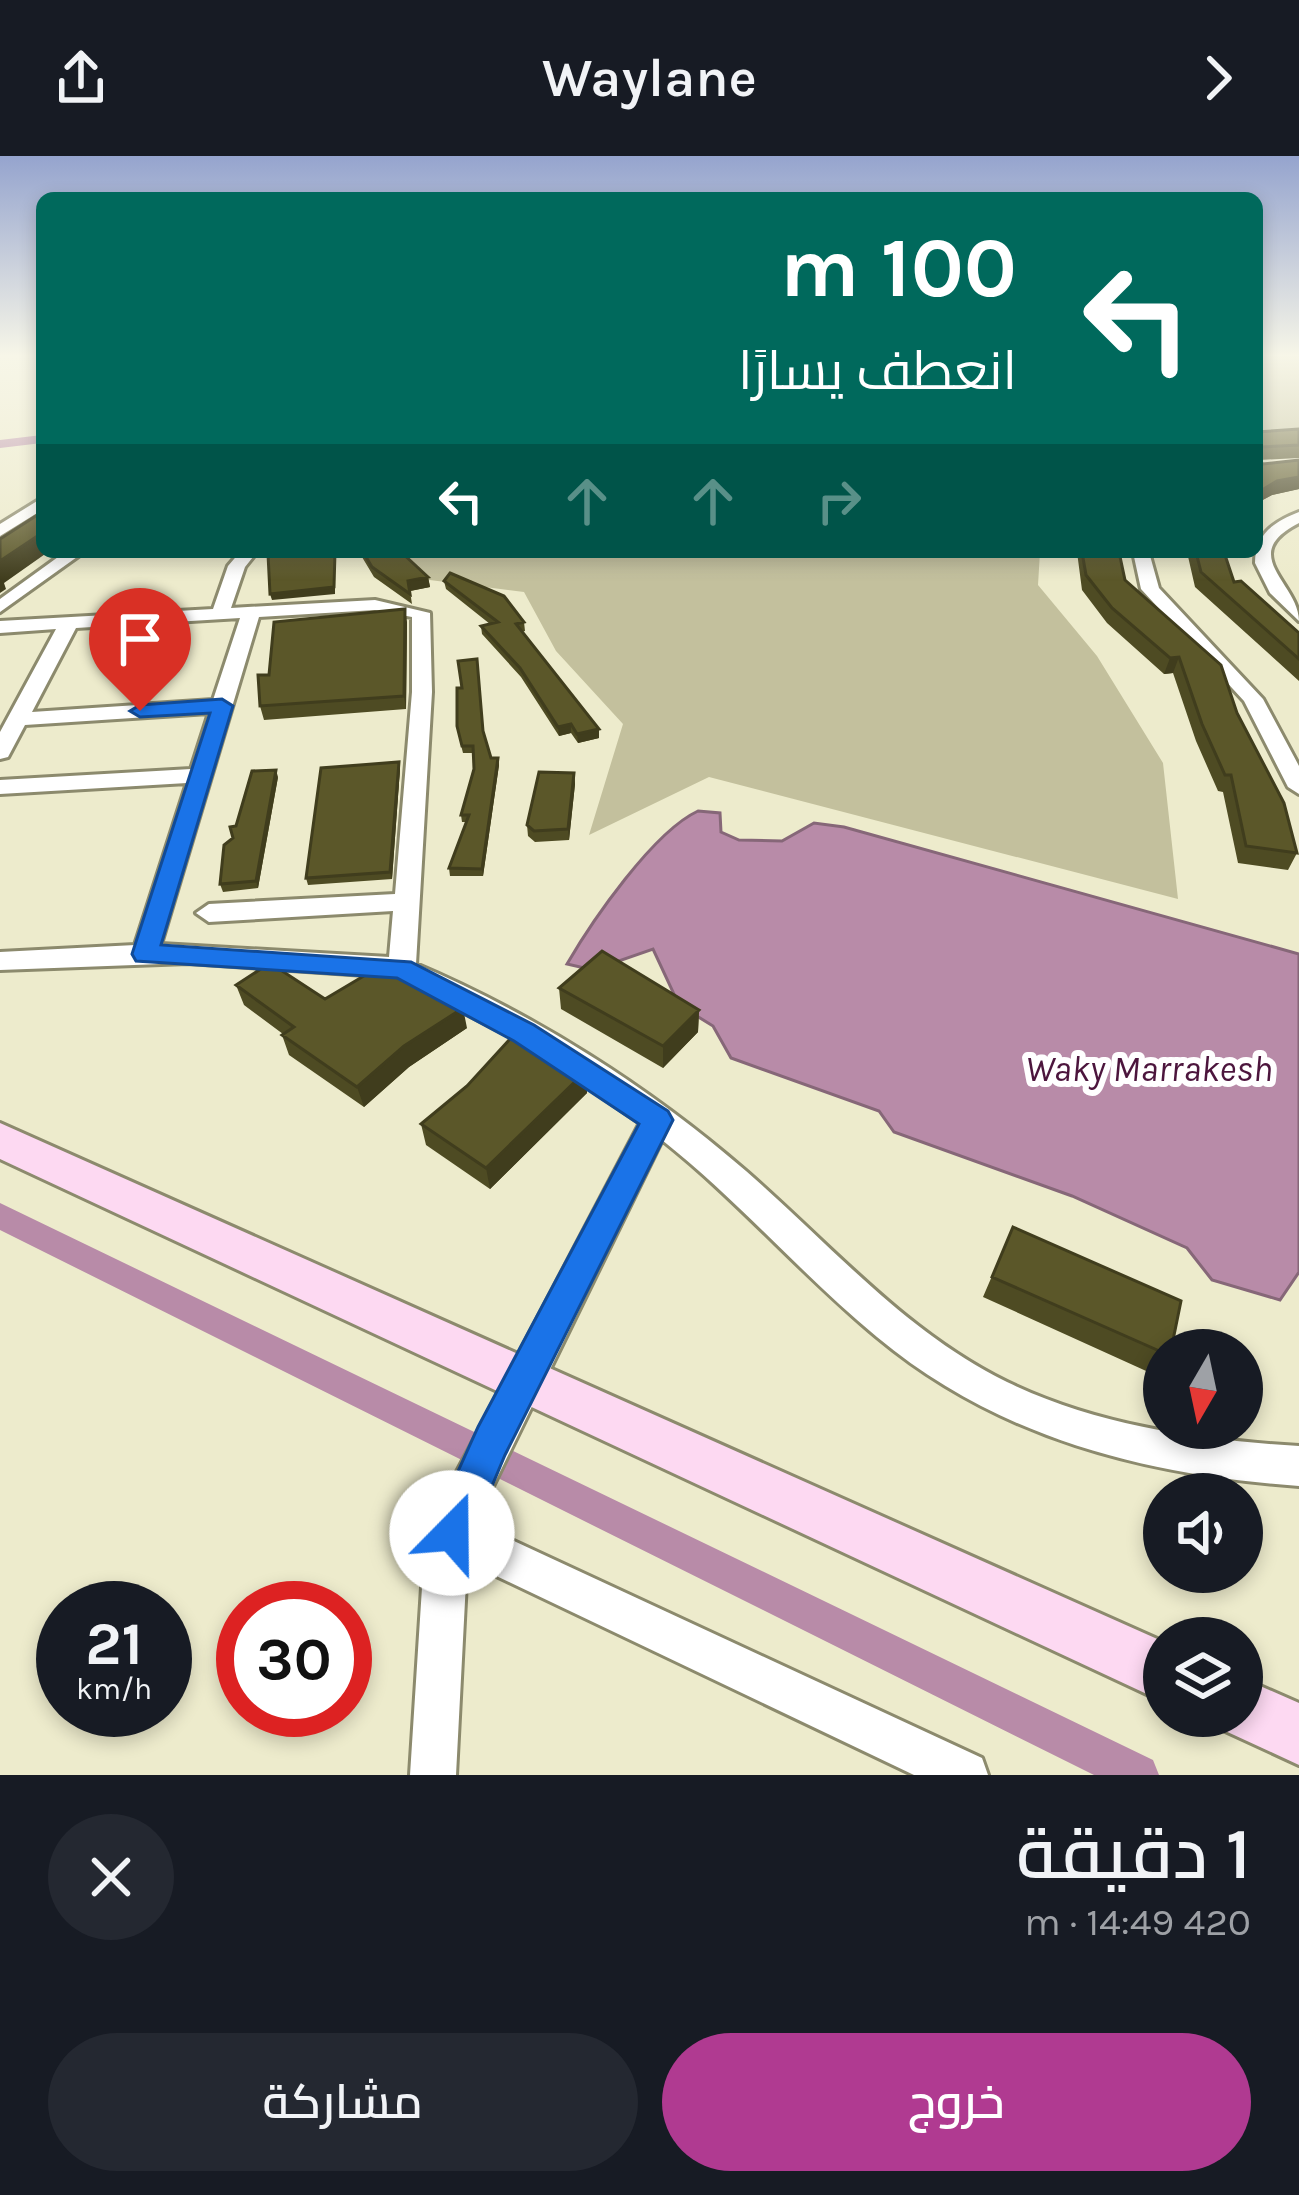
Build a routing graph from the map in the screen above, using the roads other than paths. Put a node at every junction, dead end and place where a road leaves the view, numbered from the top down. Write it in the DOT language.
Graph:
graph roads {
  1 [pos="36,507"];
  2 [pos="1299,517"];
  3 [pos="0,531"];
  4 [pos="68,558"];
  5 [pos="244,558"];
  6 [pos="1142,558"];
  7 [pos="0,608"];
  8 [pos="251,612"];
  9 [pos="220,614"];
  10 [pos="1299,615"];
  11 [pos="69,623"];
  12 [pos="0,627"];
  13 [pos="222,706"];
  14 [pos="18,719"];
  15 [pos="0,752"];
  16 [pos="201,775"];
  17 [pos="0,787"];
  18 [pos="1299,787"];
  19 [pos="407,902"];
  20 [pos="209,913"];
  21 [pos="145,954"];
  22 [pos="0,961"];
  23 [pos="402,969"];
  24 [pos="657,1120"];
  25 [pos="0,1140"];
  26 [pos="516,1395"];
  27 [pos="1299,1466"];
  28 [pos="455,1521"];
  29 [pos="1143,1663"];
  30 [pos="1263,1718"];
  31 [pos="1299,1734"];
  32 [pos="433,1775"];
  33 [pos="965,1775"];
  1 -- 3 [label="street"];
  2 -- 10 [label="street"];
  4 -- 7 [label="street"];
  5 -- 9 [label="street"];
  6 -- 18 [label="street"];
  8 -- 9 [label="street"];
  8 -- 13 [label="street"];
  8 -- 19 [label="street"];
  9 -- 11 [label="street"];
  11 -- 12 [label="street"];
  11 -- 14 [label="street"];
  13 -- 14 [label="street"];
  13 -- 16 [label="street"];
  14 -- 15 [label="street"];
  16 -- 17 [label="street"];
  16 -- 21 [label="street"];
  19 -- 20 [label="street"];
  19 -- 23 [label="street"];
  21 -- 22 [label="street"];
  21 -- 23 [label="street"];
  23 -- 24 [label="street"];
  24 -- 26 [label="street"];
  24 -- 27 [label="street"];
  25 -- 26 [label="street"];
  26 -- 28 [label="street"];
  26 -- 29 [label="street"];
  28 -- 32 [label="street"];
  28 -- 33 [label="street"];
  30 -- 31 [label="street"];
}
